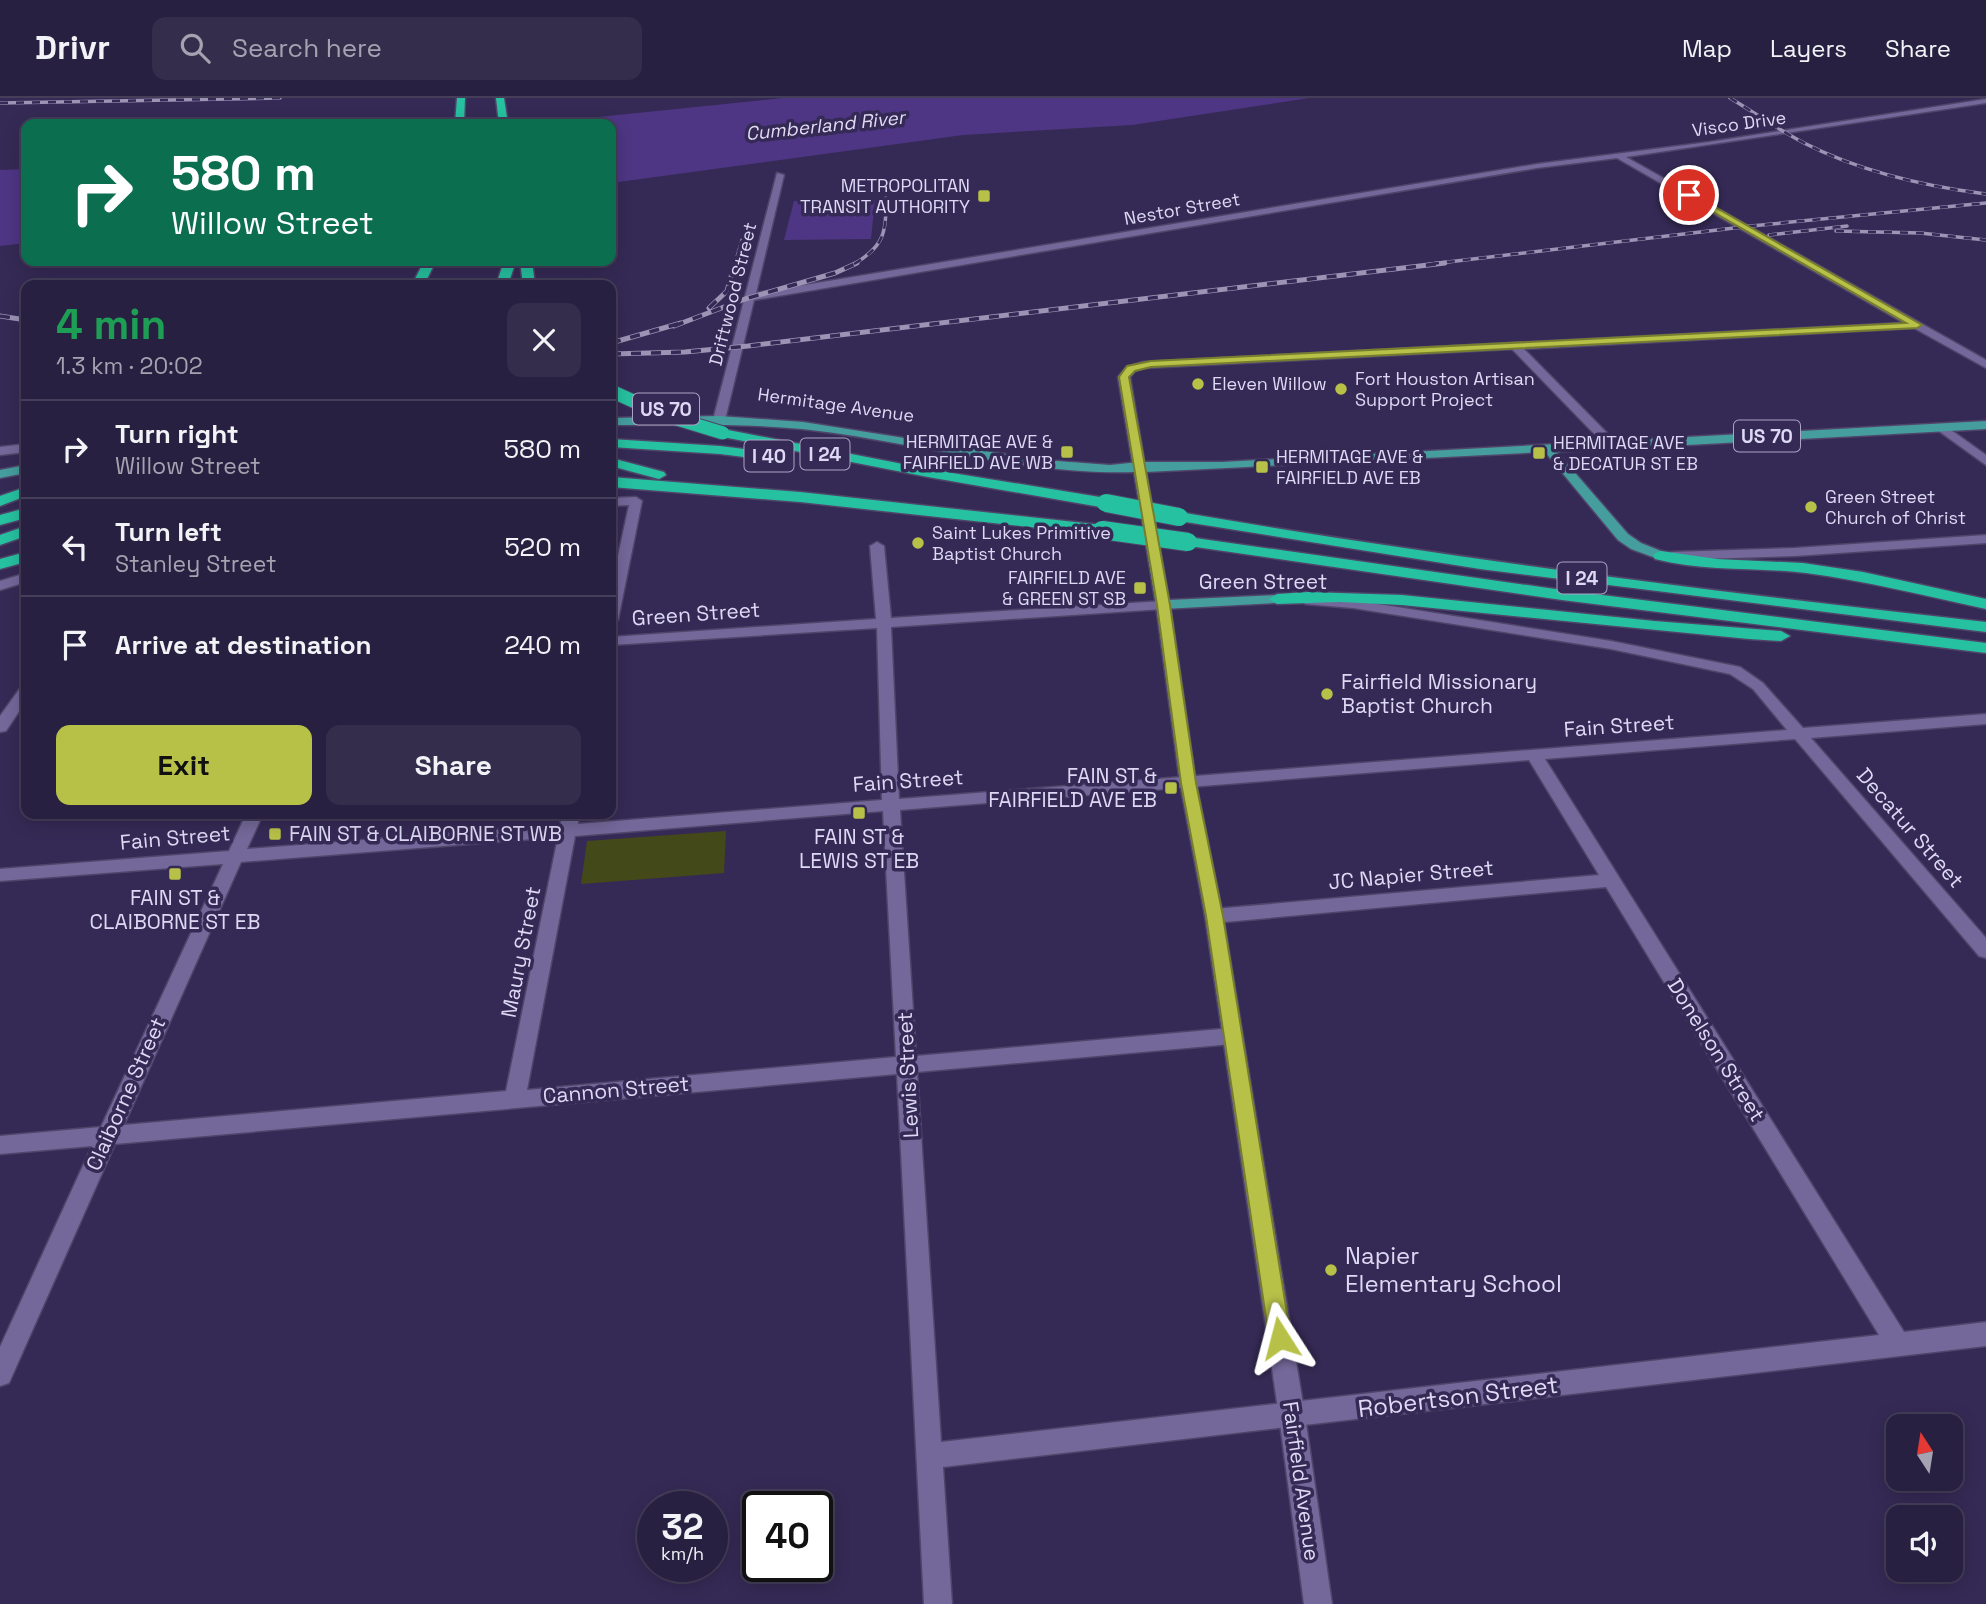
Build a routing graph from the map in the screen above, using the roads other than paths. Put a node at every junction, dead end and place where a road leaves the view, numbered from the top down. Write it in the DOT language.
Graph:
graph roads {
  1 [pos="461,98"];
  2 [pos="500,98"];
  3 [pos="1986,101"];
  4 [pos="460,119"];
  5 [pos="504,119"];
  6 [pos="1620,157"];
  7 [pos="780,175"];
  8 [pos="751,298"];
  9 [pos="1917,325"];
  10 [pos="1514,345"];
  11 [pos="1986,365"];
  12 [pos="616,393"];
  13 [pos="616,410"];
  14 [pos="721,421"];
  15 [pos="616,422"];
  16 [pos="1986,425"];
  17 [pos="1940,427"];
  18 [pos="616,443"];
  19 [pos="1611,443"];
  20 [pos="1547,447"];
  21 [pos="21,449"];
  22 [pos="0,451"];
  23 [pos="1986,461"];
  24 [pos="616,464"];
  25 [pos="1139,466"];
  26 [pos="21,471"];
  27 [pos="928,473"];
  28 [pos="0,474"];
  29 [pos="616,482"];
  30 [pos="0,484"];
  31 [pos="21,484"];
  32 [pos="21,485"];
  33 [pos="800,497"];
  34 [pos="0,501"];
  35 [pos="616,502"];
  36 [pos="21,514"];
  37 [pos="0,520"];
  38 [pos="21,533"];
  39 [pos="1986,539"];
  40 [pos="0,540"];
  41 [pos="877,546"];
  42 [pos="1661,556"];
  43 [pos="21,558"];
  44 [pos="0,564"];
  45 [pos="21,579"];
  46 [pos="0,586"];
  47 [pos="616,596"];
  48 [pos="1278,599"];
  49 [pos="1986,604"];
  50 [pos="1163,605"];
  51 [pos="884,622"];
  52 [pos="1986,627"];
  53 [pos="616,641"];
  54 [pos="1986,648"];
  55 [pos="21,697"];
  56 [pos="1986,719"];
  57 [pos="0,727"];
  58 [pos="1800,734"];
  59 [pos="1534,755"];
  60 [pos="1188,783"];
  61 [pos="891,805"];
  62 [pos="252,819"];
  63 [pos="569,822"];
  64 [pos="235,855"];
  65 [pos="0,875"];
  66 [pos="1611,880"];
  67 [pos="1214,916"];
  68 [pos="1986,951"];
  69 [pos="1232,1036"];
  70 [pos="907,1065"];
  71 [pos="515,1099"];
  72 [pos="107,1135"];
  73 [pos="0,1145"];
  74 [pos="1986,1334"];
  75 [pos="1899,1345"];
  76 [pos="0,1374"];
  77 [pos="1292,1416"];
  78 [pos="929,1456"];
  79 [pos="938,1604"];
  80 [pos="1318,1604"];
  1 -- 4 [label="highway"];
  2 -- 5 [label="highway"];
  3 -- 6 [label="street, Visco Drive"];
  6 -- 8 [label="street, Nestor Street"];
  6 -- 9 [label="street"];
  7 -- 8 [label="street, Driftwood Street"];
  8 -- 14 [label="street, Driftwood Street"];
  9 -- 10 [label="street"];
  9 -- 11 [label="street"];
  10 -- 19 [label="street"];
  10 -- 25 [label="street, Fairfield Avenue"];
  12 -- 14 [label="highway, I 24, bridge"];
  13 -- 14 [label="main road, Hermitage Avenue / US 70"];
  14 -- 15 [label="main road, Hermitage Avenue / US 70"];
  14 -- 25 [label="main road, Hermitage Avenue / US 70"];
  14 -- 27 [label="highway, I 24"];
  16 -- 17 [label="main road, Hermitage Avenue / US 70"];
  17 -- 19 [label="main road, Hermitage Avenue / US 70"];
  17 -- 23 [label="street"];
  18 -- 27 [label="highway, I 40"];
  19 -- 20 [label="main road, Hermitage Avenue / US 70"];
  20 -- 25 [label="main road, Hermitage Avenue / US 70"];
  20 -- 42 [label="main road"];
  21 -- 22 [label="street"];
  24 -- 33 [label="highway, I 24"];
  25 -- 50 [label="main road, Fairfield Avenue"];
  26 -- 28 [label="main road"];
  27 -- 52 [label="highway, I 24, bridge"];
  29 -- 33 [label="highway, I 40"];
  30 -- 31 [label="main road"];
  32 -- 34 [label="highway"];
  33 -- 54 [label="highway, I 24, bridge"];
  35 -- 47 [label="street"];
  36 -- 37 [label="highway"];
  38 -- 40 [label="highway"];
  39 -- 42 [label="street"];
  41 -- 51 [label="street, Lewis Street"];
  42 -- 49 [label="highway"];
  43 -- 44 [label="highway"];
  45 -- 46 [label="street"];
  48 -- 50 [label="main road, Green Street"];
  48 -- 54 [label="highway"];
  48 -- 58 [label="street, Green Street"];
  50 -- 51 [label="street, Green Street"];
  50 -- 60 [label="street, Fairfield Avenue"];
  51 -- 53 [label="street, Green Street"];
  51 -- 61 [label="street, Lewis Street"];
  55 -- 57 [label="street"];
  56 -- 58 [label="street, Fain Street"];
  58 -- 59 [label="street, Fain Street"];
  58 -- 68 [label="street, Decatur Street"];
  59 -- 60 [label="street, Fain Street"];
  59 -- 66 [label="street, Donelson Street"];
  60 -- 61 [label="street, Fain Street"];
  60 -- 67 [label="street, Fairfield Avenue"];
  61 -- 63 [label="street, Fain Street"];
  61 -- 70 [label="street, Lewis Street"];
  62 -- 64 [label="street, Claiborne Street"];
  63 -- 64 [label="street, Fain Street"];
  63 -- 71 [label="street, Maury Street"];
  64 -- 65 [label="street, Fain Street"];
  64 -- 72 [label="street, Claiborne Street"];
  66 -- 67 [label="street, JC Napier Street"];
  66 -- 75 [label="street, Donelson Street"];
  67 -- 69 [label="street, Fairfield Avenue"];
  69 -- 70 [label="street, Cannon Street"];
  69 -- 77 [label="street, Fairfield Avenue"];
  70 -- 71 [label="street, Cannon Street"];
  70 -- 78 [label="street, Lewis Street"];
  71 -- 72 [label="street, Cannon Street"];
  72 -- 73 [label="street, Cannon Street"];
  72 -- 76 [label="street, Claiborne Street"];
  74 -- 75 [label="street, Robertson Street"];
  75 -- 77 [label="street, Robertson Street"];
  77 -- 78 [label="street, Robertson Street"];
  77 -- 80 [label="street, Fairfield Avenue"];
  78 -- 79 [label="street, Lewis Street"];
}
